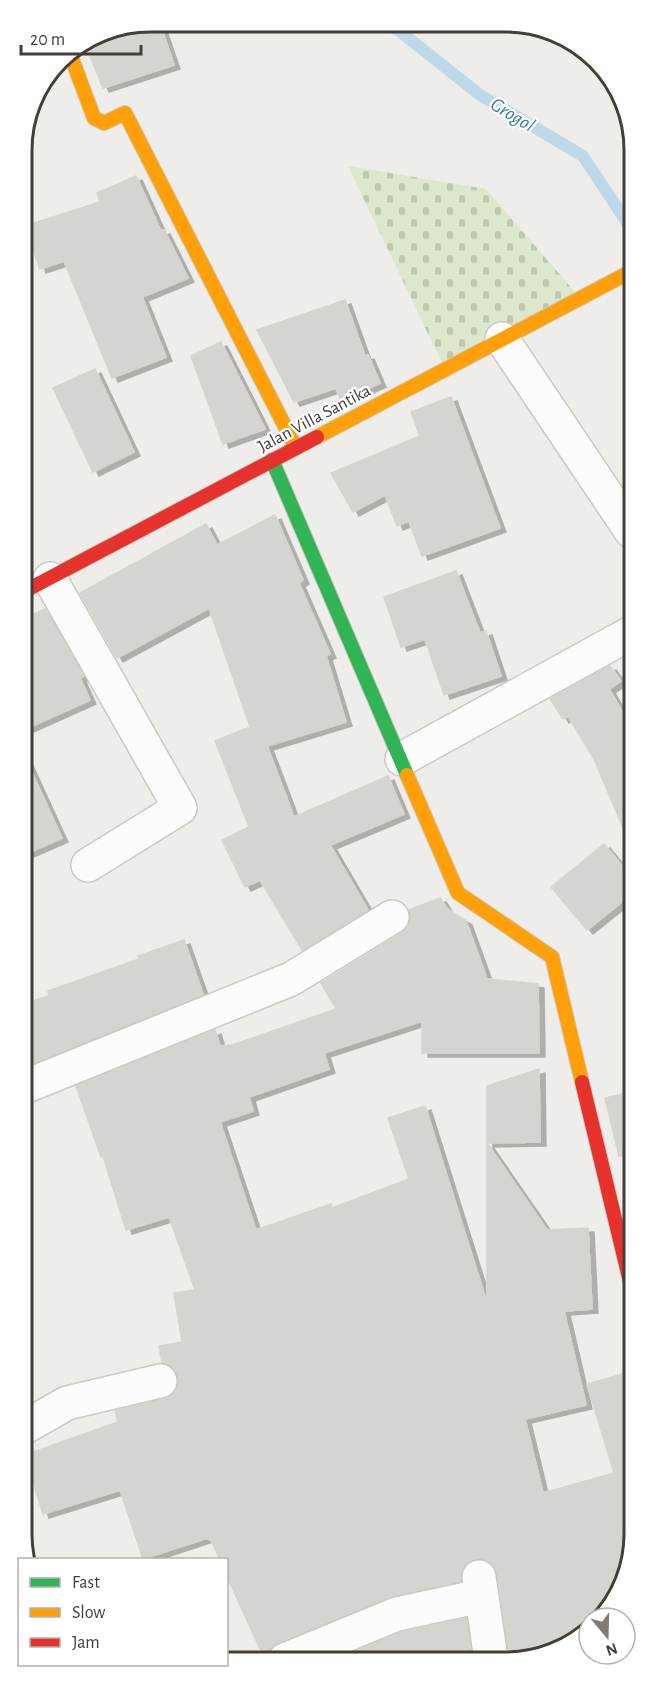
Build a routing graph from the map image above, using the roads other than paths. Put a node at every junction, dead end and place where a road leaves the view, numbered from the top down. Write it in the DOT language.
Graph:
graph roads {
  1 [pos="73,61"];
  2 [pos="624,276"];
  3 [pos="502,339"];
  4 [pos="296,447"];
  5 [pos="272,460"];
  6 [pos="624,520"];
  7 [pos="36,585"];
  8 [pos="624,637"];
  9 [pos="402,759"];
  10 [pos="88,865"];
  11 [pos="392,917"];
  12 [pos="32,1084"];
  13 [pos="623,1253"];
  14 [pos="160,1381"];
  15 [pos="32,1423"];
  16 [pos="304,1652"];
  17 [pos="490,1652"];
  1 -- 4 [label="street"];
  2 -- 3 [label="street, Jalan Villa Santika"];
  3 -- 4 [label="street, Jalan Villa Santika"];
  3 -- 6 [label="street"];
  4 -- 5 [label="street, Jalan Villa Santika"];
  5 -- 7 [label="street, Jalan Villa Santika"];
  5 -- 9 [label="street"];
  7 -- 10 [label="street"];
  8 -- 9 [label="street"];
  9 -- 13 [label="street"];
  11 -- 12 [label="street"];
  14 -- 15 [label="street"];
  16 -- 17 [label="street"];
}
